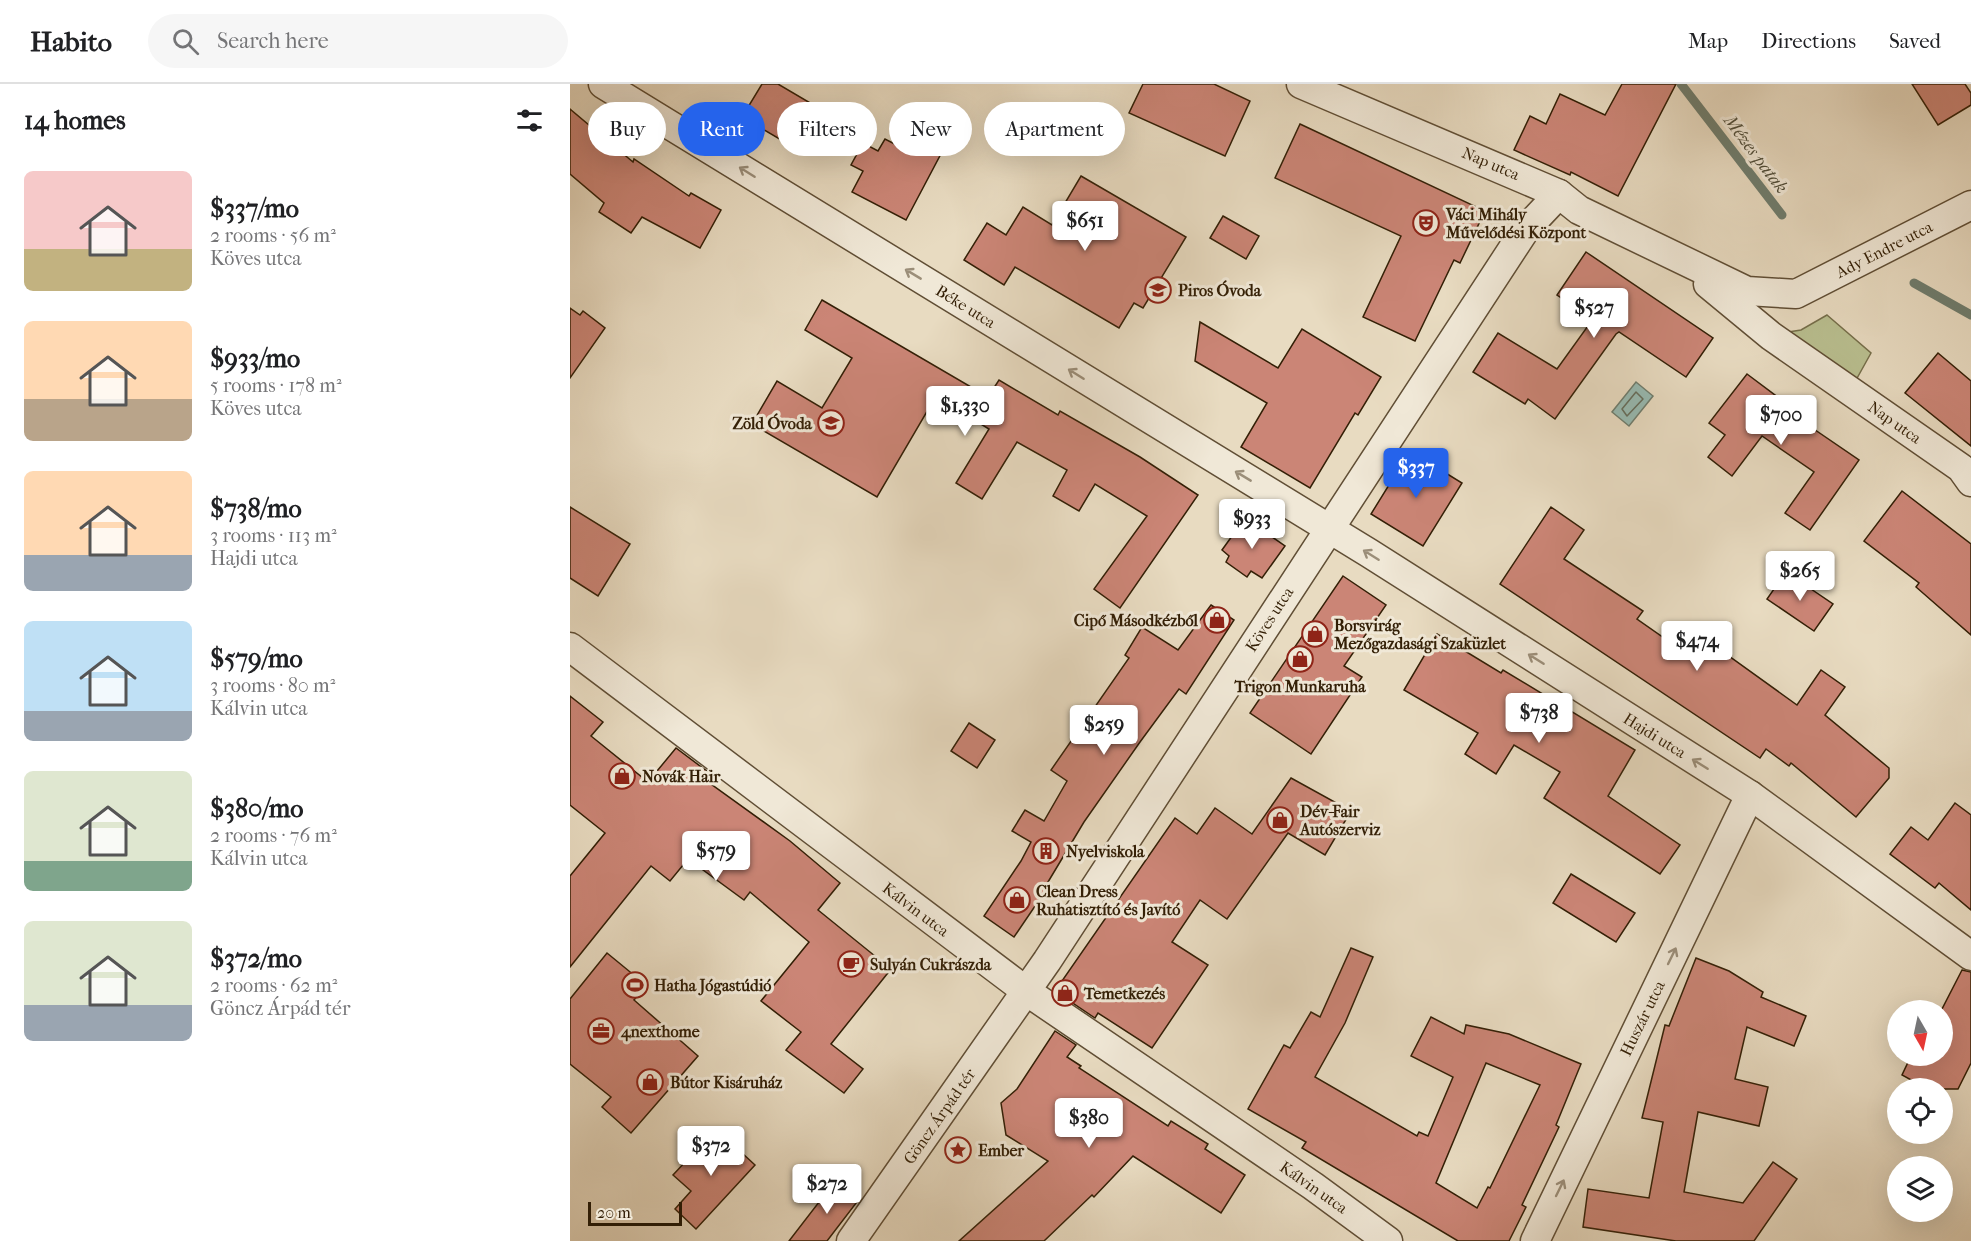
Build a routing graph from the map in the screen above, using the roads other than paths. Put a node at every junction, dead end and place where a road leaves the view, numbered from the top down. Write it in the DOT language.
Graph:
graph roads {
  1 [pos="603,84"];
  2 [pos="1301,84"];
  3 [pos="1559,194"];
  4 [pos="1971,205"];
  5 [pos="1674,256"];
  6 [pos="1796,294"];
  7 [pos="1971,482"];
  8 [pos="1329,528"];
  9 [pos="570,647"];
  10 [pos="1750,795"];
  11 [pos="1971,956"];
  12 [pos="1026,991"];
  13 [pos="852,1241"];
  14 [pos="1388,1241"];
  15 [pos="1535,1241"];
  8 -- 1 [label="street, Béke utca, one-way"];
  2 -- 3 [label="street, Nap utca"];
  3 -- 5 [label="street, Nap utca"];
  3 -- 8 [label="street, Köves utca"];
  4 -- 6 [label="street, Ady Endre utca"];
  5 -- 6 [label="street, Nap utca"];
  5 -- 7 [label="street, Nap utca"];
  10 -- 8 [label="street, Hajdi utca, one-way"];
  8 -- 12 [label="street, Köves utca"];
  9 -- 12 [label="street, Kálvin utca"];
  10 -- 11 [label="street, Hajdi utca"];
  15 -- 10 [label="street, Huszár utca, one-way"];
  12 -- 13 [label="street, Göncz Árpád tér"];
  12 -- 14 [label="street, Kálvin utca"];
}
